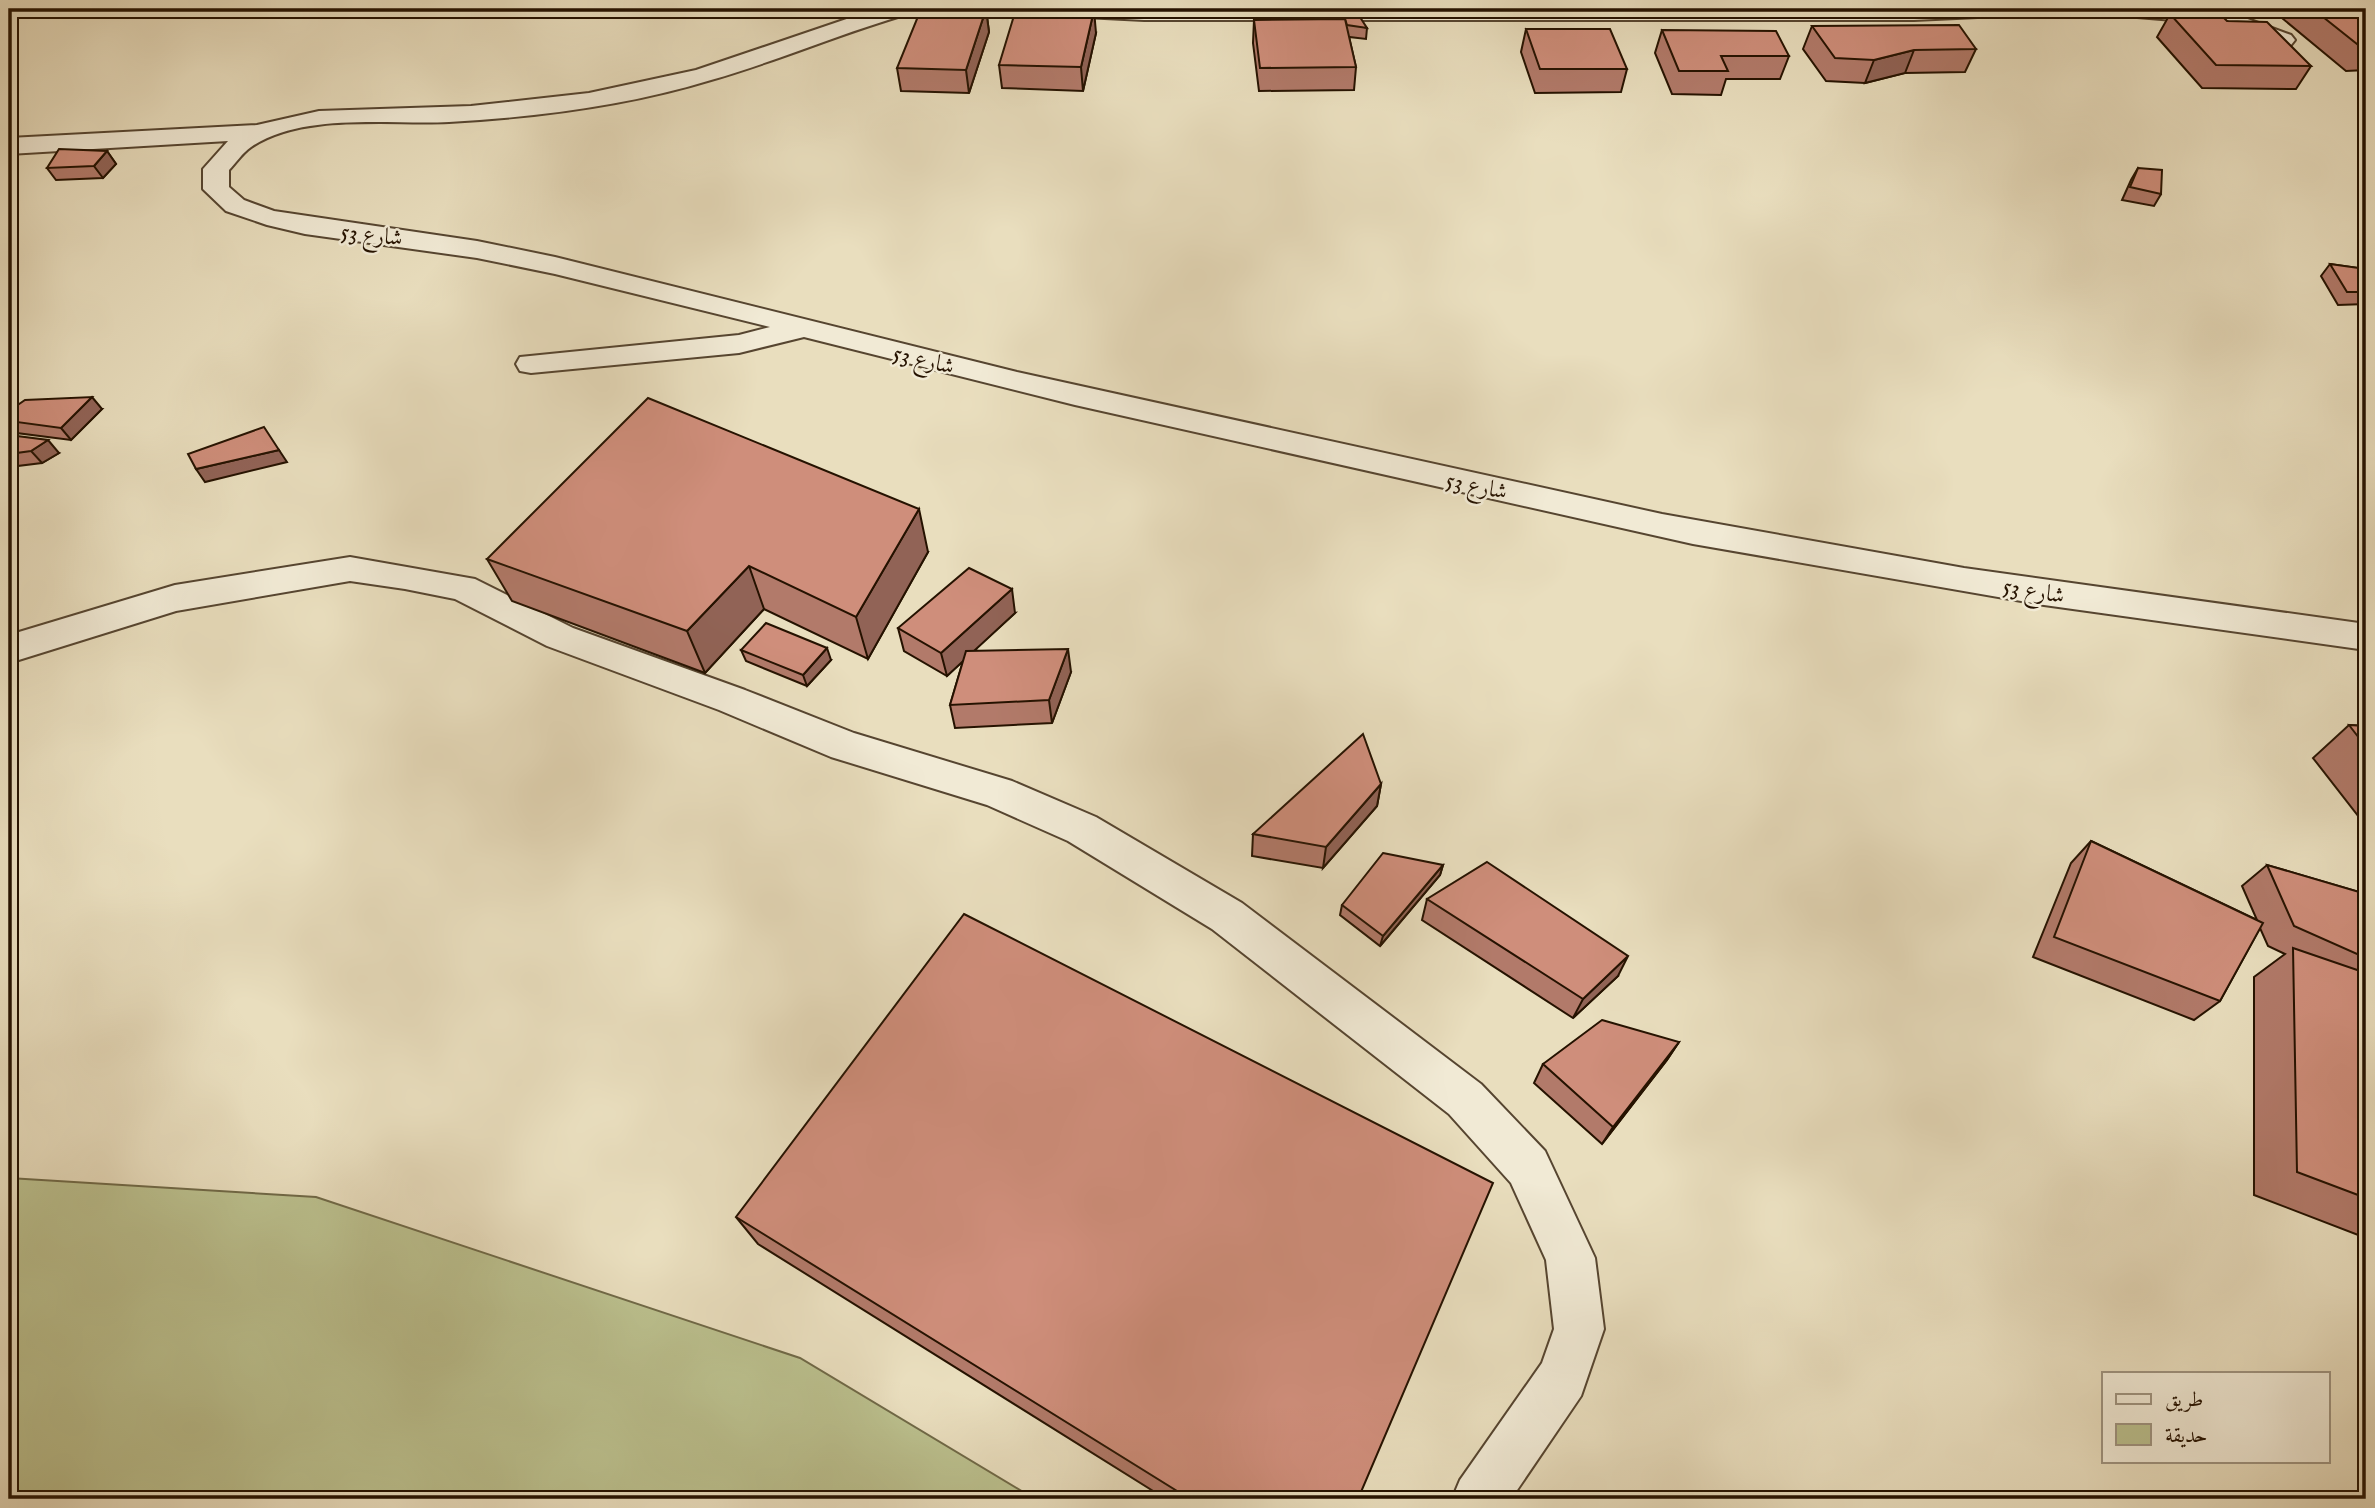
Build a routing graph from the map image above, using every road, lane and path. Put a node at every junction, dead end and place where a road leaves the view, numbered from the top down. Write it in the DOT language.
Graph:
graph roads {
  1 [pos="900,9"];
  2 [pos="1065,9"];
  3 [pos="2000,9"];
  4 [pos="2125,9"];
  5 [pos="2285,40"];
  6 [pos="257,132"];
  7 [pos="9,146"];
  8 [pos="804,328"];
  9 [pos="531,365"];
  10 [pos="2366,637"];
  11 [pos="9,649"];
  12 [pos="1479,1499"];
  1 -- 6 [label="street, شارع 53"];
  2 -- 3 [label="street"];
  4 -- 5 [label="street"];
  6 -- 7 [label="street"];
  6 -- 8 [label="street, شارع 53"];
  8 -- 9 [label="street"];
  8 -- 10 [label="street, شارع 53"];
  11 -- 12 [label="street"];
}
